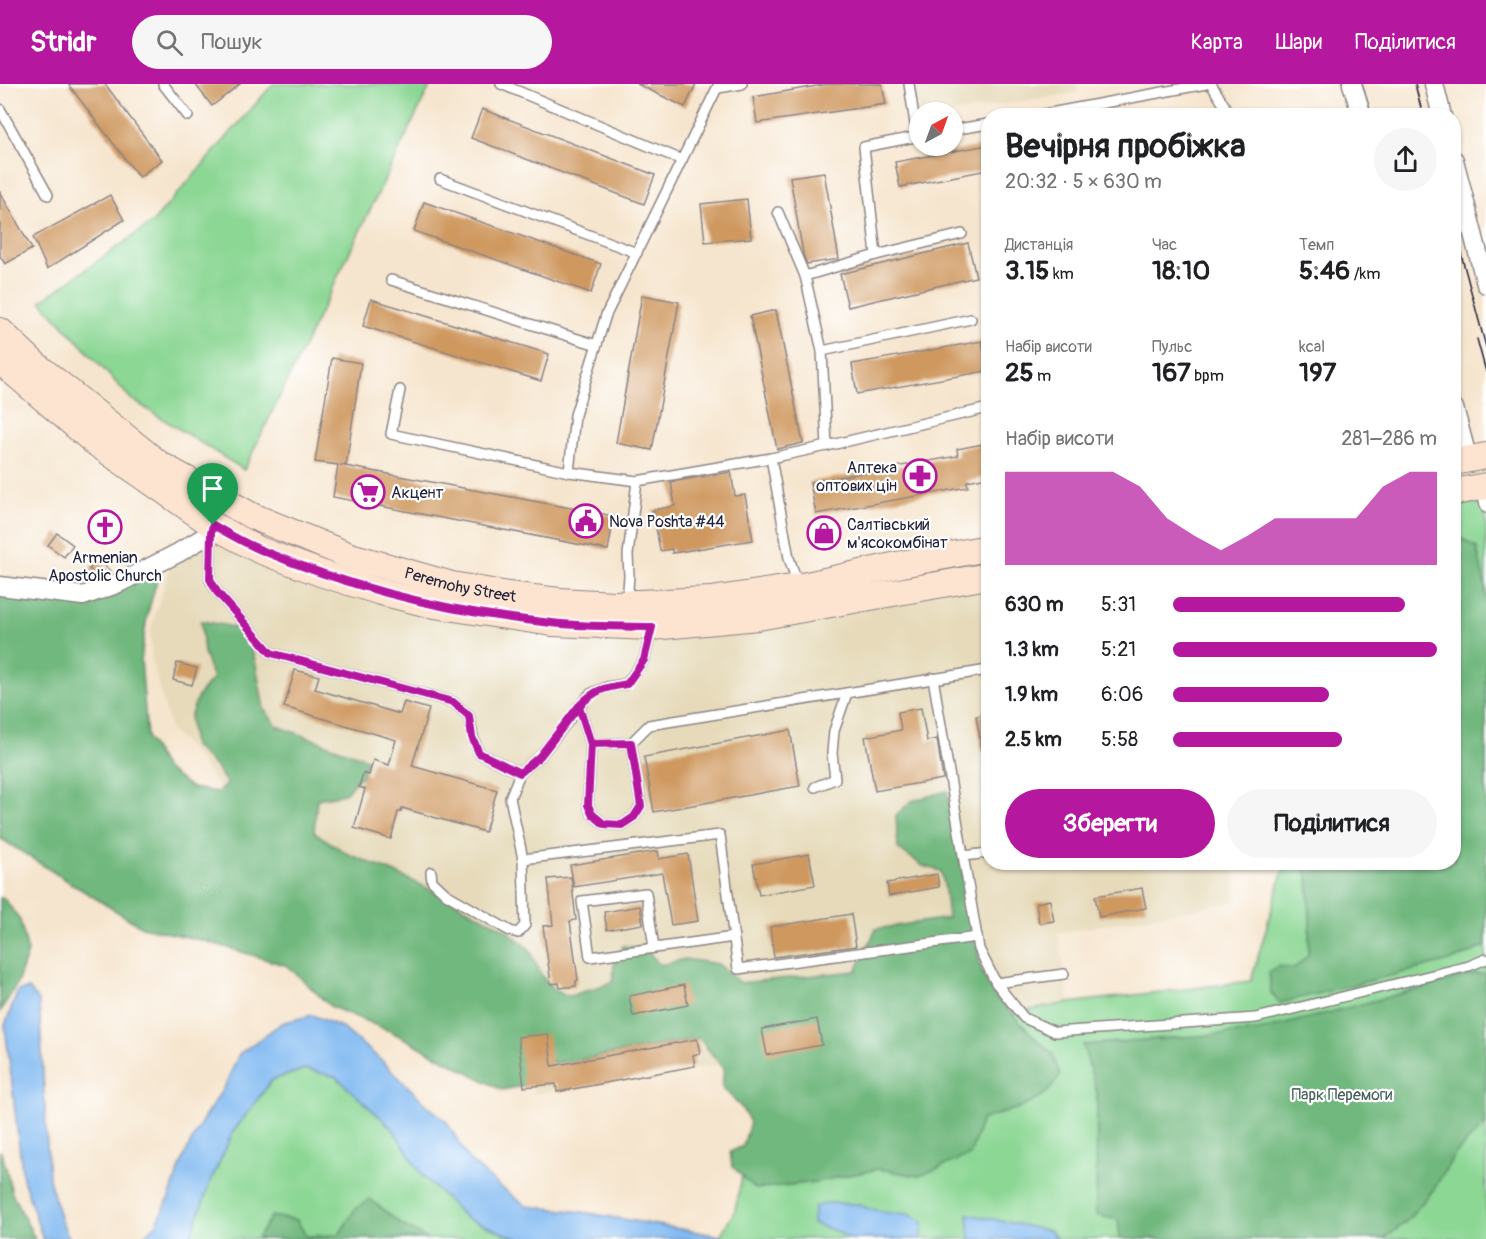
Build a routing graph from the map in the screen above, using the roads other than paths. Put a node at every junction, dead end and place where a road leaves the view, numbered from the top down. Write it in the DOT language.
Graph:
graph roads {
  1 [pos="163,84"];
  2 [pos="501,84"];
  3 [pos="742,84"];
  4 [pos="909,84"];
  5 [pos="1206,84"];
  6 [pos="1211,84"];
  7 [pos="1352,84"];
  8 [pos="1434,84"];
  9 [pos="718,86"];
  10 [pos="912,102"];
  11 [pos="1077,108"];
  12 [pos="1226,108"];
  13 [pos="1360,108"];
  14 [pos="1440,108"];
  15 [pos="0,110"];
  16 [pos="188,116"];
  17 [pos="981,125"];
  18 [pos="963,128"];
  19 [pos="909,139"];
  20 [pos="682,160"];
  21 [pos="440,179"];
  22 [pos="1461,187"];
  23 [pos="48,195"];
  24 [pos="778,212"];
  25 [pos="962,234"];
  26 [pos="637,253"];
  27 [pos="876,255"];
  28 [pos="805,276"];
  29 [pos="391,280"];
  30 [pos="1486,284"];
  31 [pos="971,319"];
  32 [pos="0,331"];
  33 [pos="597,345"];
  34 [pos="822,351"];
  35 [pos="0,360"];
  36 [pos="400,390"];
  37 [pos="981,410"];
  38 [pos="1461,432"];
  39 [pos="827,446"];
  40 [pos="771,458"];
  41 [pos="1469,459"];
  42 [pos="569,472"];
  43 [pos="637,480"];
  44 [pos="1461,492"];
  45 [pos="1484,494"];
  46 [pos="212,529"];
  47 [pos="981,549"];
  48 [pos="981,577"];
  49 [pos="0,586"];
  50 [pos="798,587"];
  51 [pos="627,603"];
  52 [pos="652,627"];
  53 [pos="981,671"];
  54 [pos="933,678"];
  55 [pos="847,693"];
  56 [pos="579,706"];
  57 [pos="631,743"];
  58 [pos="591,744"];
  59 [pos="520,773"];
  60 [pos="815,787"];
  61 [pos="981,854"];
  62 [pos="964,856"];
  63 [pos="523,858"];
  64 [pos="432,872"];
  65 [pos="734,937"];
  66 [pos="977,937"];
  67 [pos="654,948"];
  68 [pos="1486,958"];
  69 [pos="1064,974"];
  70 [pos="996,983"];
  1 -- 16 [label="lane"];
  2 -- 20 [label="lane"];
  3 -- 9 [label="lane"];
  4 -- 10 [label="lane"];
  5 -- 11 [label="lane"];
  6 -- 12 [label="lane"];
  7 -- 13 [label="street"];
  8 -- 14 [label="street"];
  9 -- 20 [label="lane"];
  15 -- 23 [label="lane"];
  17 -- 18 [label="lane"];
  19 -- 27 [label="lane"];
  20 -- 26 [label="lane"];
  21 -- 26 [label="lane"];
  22 -- 30 [label="street"];
  24 -- 28 [label="lane"];
  25 -- 27 [label="lane"];
  26 -- 33 [label="lane"];
  27 -- 28 [label="lane"];
  28 -- 34 [label="lane"];
  29 -- 33 [label="lane"];
  31 -- 34 [label="lane"];
  32 -- 51 [label="main road, Peremohy Street"];
  33 -- 42 [label="lane"];
  34 -- 39 [label="lane"];
  35 -- 46 [label="main road, Peremohy Street"];
  36 -- 42 [label="lane"];
  37 -- 39 [label="lane"];
  38 -- 41 [label="street"];
  39 -- 40 [label="lane"];
  40 -- 43 [label="lane"];
  40 -- 50 [label="lane"];
  42 -- 43 [label="lane"];
  43 -- 51 [label="lane"];
  44 -- 45 [label="main road"];
  46 -- 49 [label="street"];
  46 -- 52 [label="main road, Peremohy Street"];
  46 -- 59 [label="lane"];
  47 -- 50 [label="main road, Peremohy Street"];
  48 -- 52 [label="main road, Peremohy Street"];
  50 -- 51 [label="main road, Peremohy Street"];
  52 -- 56 [label="lane"];
  53 -- 54 [label="lane"];
  54 -- 55 [label="lane"];
  54 -- 62 [label="lane"];
  55 -- 57 [label="lane"];
  55 -- 60 [label="lane"];
  56 -- 58 [label="lane"];
  56 -- 59 [label="lane"];
  57 -- 58 [label="lane"];
  57 -- 58 [label="lane"];
  59 -- 63 [label="lane"];
  61 -- 62 [label="lane"];
  62 -- 66 [label="lane"];
  63 -- 64 [label="lane"];
  63 -- 65 [label="lane"];
  65 -- 66 [label="lane"];
  65 -- 67 [label="lane"];
  66 -- 70 [label="lane"];
  67 -- 67 [label="lane"];
  68 -- 70 [label="lane"];
  69 -- 70 [label="lane"];
}
